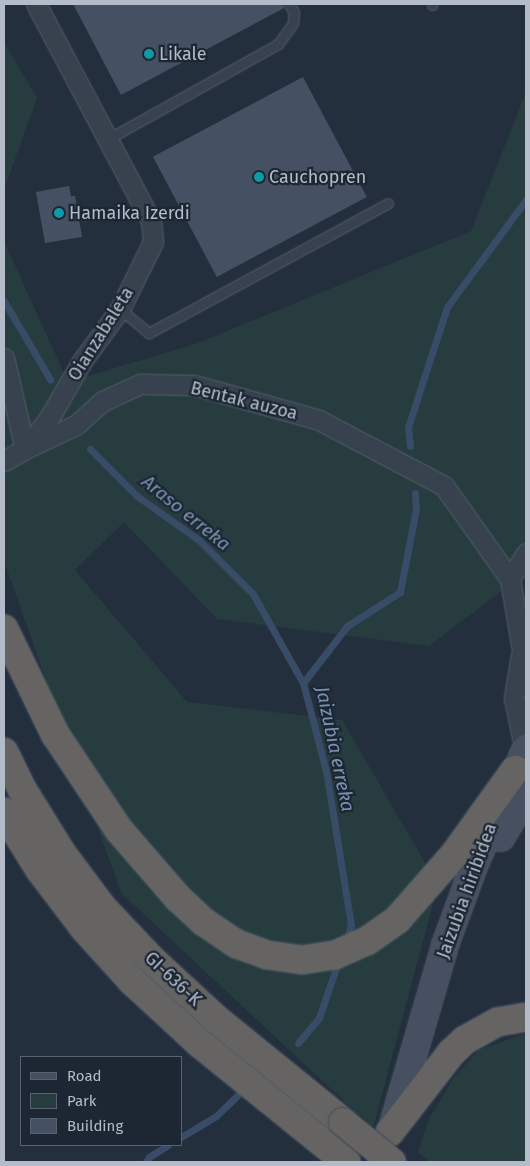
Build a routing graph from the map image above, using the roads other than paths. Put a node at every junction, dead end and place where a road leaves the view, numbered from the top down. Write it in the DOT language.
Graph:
graph roads {
  1 [pos="36,4"];
  2 [pos="289,4"];
  3 [pos="108,139"];
  4 [pos="388,203"];
  5 [pos="120,310"];
  6 [pos="4,358"];
  7 [pos="26,449"];
  8 [pos="4,461"];
  9 [pos="526,553"];
  10 [pos="517,587"];
  11 [pos="4,629"];
  12 [pos="4,752"];
  13 [pos="522,756"];
  14 [pos="526,796"];
  15 [pos="4,812"];
  16 [pos="526,1017"];
  17 [pos="419,1038"];
  18 [pos="390,1132"];
  19 [pos="337,1154"];
  20 [pos="381,1162"];
  21 [pos="392,1162"];
  1 -- 3 [label="street, Oianzabaleta"];
  2 -- 3 [label="lane"];
  3 -- 5 [label="street, Oianzabaleta"];
  4 -- 5 [label="lane"];
  5 -- 7 [label="street, Oianzabaleta"];
  6 -- 7 [label="street"];
  7 -- 8 [label="street, Oianzabaleta"];
  7 -- 10 [label="street, Bentak auzoa"];
  9 -- 10 [label="street"];
  10 -- 13 [label="street"];
  11 -- 13 [label="highway"];
  12 -- 21 [label="highway, GI-636-K, bridge"];
  13 -- 17 [label="main road, Jaizubia hiribidea"];
  14 -- 17 [label="main road, Jaizubia hiribidea"];
  15 -- 19 [label="highway, GI-636-K"];
  16 -- 18 [label="highway"];
  17 -- 18 [label="main road, Jaizubia hiribidea"];
  18 -- 20 [label="main road, Jaizubia hiribidea"];
}
